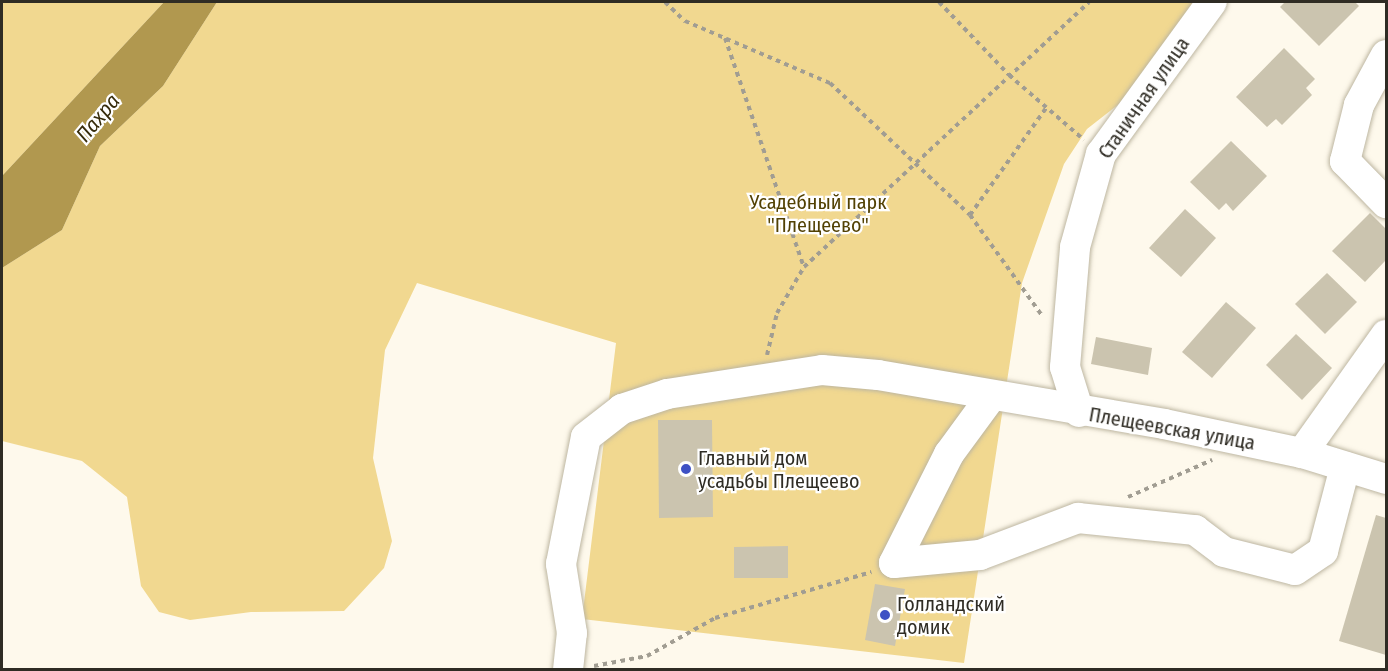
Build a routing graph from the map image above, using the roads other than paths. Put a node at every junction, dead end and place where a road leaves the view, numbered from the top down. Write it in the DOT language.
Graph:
graph roads {
  1 [pos="1212,2"];
  2 [pos="1386,55"];
  3 [pos="1386,203"];
  4 [pos="1386,335"];
  5 [pos="990,398"];
  6 [pos="1079,412"];
  7 [pos="1302,453"];
  8 [pos="1345,467"];
  9 [pos="1386,479"];
  10 [pos="568,669"];
  1 -- 6 [label="street, Станичная улица"];
  2 -- 3 [label="street"];
  4 -- 7 [label="street"];
  5 -- 6 [label="street, Плещеевская улица"];
  5 -- 8 [label="street"];
  5 -- 10 [label="street, Плещеевская улица"];
  6 -- 7 [label="street, Плещеевская улица"];
  7 -- 8 [label="street, Плещеевская улица"];
  8 -- 9 [label="street, Плещеевская улица"];
}
